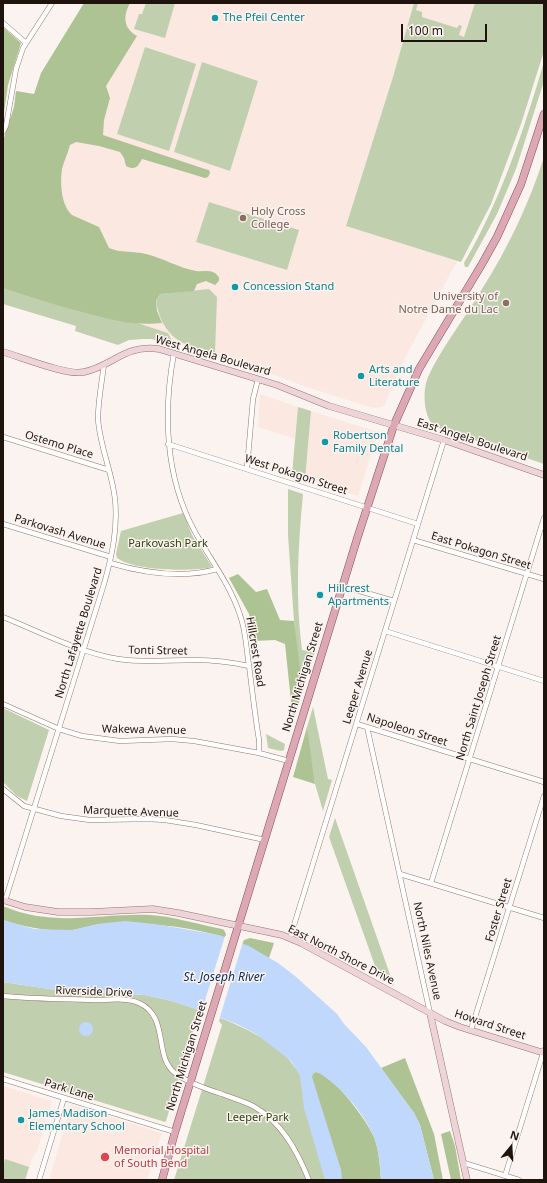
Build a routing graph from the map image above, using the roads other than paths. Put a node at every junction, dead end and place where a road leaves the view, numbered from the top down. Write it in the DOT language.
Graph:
graph roads {
  1 [pos="52,3"];
  2 [pos="3,23"];
  3 [pos="25,42"];
  4 [pos="544,114"];
  5 [pos="3,132"];
  6 [pos="3,352"];
  7 [pos="174,353"];
  8 [pos="104,364"];
  9 [pos="258,379"];
  10 [pos="394,425"];
  11 [pos="3,437"];
  12 [pos="444,440"];
  13 [pos="168,444"];
  14 [pos="247,468"];
  15 [pos="109,470"];
  16 [pos="544,475"];
  17 [pos="367,508"];
  18 [pos="544,518"];
  19 [pos="3,524"];
  20 [pos="418,524"];
  21 [pos="413,540"];
  22 [pos="111,557"];
  23 [pos="110,563"];
  24 [pos="217,569"];
  25 [pos="526,574"];
  26 [pos="544,579"];
  27 [pos="356,590"];
  28 [pos="394,601"];
  29 [pos="3,617"];
  30 [pos="385,631"];
  31 [pos="84,650"];
  32 [pos="249,666"];
  33 [pos="498,666"];
  34 [pos="544,681"];
  35 [pos="3,704"];
  36 [pos="356,724"];
  37 [pos="367,727"];
  38 [pos="59,730"];
  39 [pos="258,753"];
  40 [pos="470,759"];
  41 [pos="289,761"];
  42 [pos="544,782"];
  43 [pos="3,789"];
  44 [pos="544,796"];
  45 [pos="34,810"];
  46 [pos="265,840"];
  47 [pos="400,874"];
  48 [pos="431,883"];
  49 [pos="4,900"];
  50 [pos="509,907"];
  51 [pos="544,918"];
  52 [pos="238,925"];
  53 [pos="290,938"];
  54 [pos="3,996"];
  55 [pos="430,1014"];
  56 [pos="471,1030"];
  57 [pos="544,1052"];
  58 [pos="3,1079"];
  59 [pos="190,1082"];
  60 [pos="64,1098"];
  61 [pos="175,1132"];
  62 [pos="464,1163"];
  63 [pos="505,1176"];
  64 [pos="162,1179"];
  65 [pos="39,1180"];
  66 [pos="309,1180"];
  67 [pos="467,1180"];
  68 [pos="519,1180"];
  1 -- 3 [label="street"];
  2 -- 3 [label="street"];
  3 -- 5 [label="street"];
  4 -- 10 [label="main road, North Michigan Street"];
  6 -- 8 [label="street, West Angela Boulevard"];
  7 -- 8 [label="street, West Angela Boulevard"];
  7 -- 9 [label="street, West Angela Boulevard"];
  7 -- 13 [label="street, Hillcrest Road"];
  8 -- 15 [label="street, North Lafayette Boulevard"];
  9 -- 10 [label="street, West Angela Boulevard"];
  9 -- 14 [label="street"];
  10 -- 12 [label="street, East Angela Boulevard"];
  10 -- 17 [label="main road, North Michigan Street"];
  11 -- 15 [label="street, Ostemo Place"];
  12 -- 16 [label="street, East Angela Boulevard"];
  12 -- 20 [label="street, Leeper Avenue"];
  13 -- 14 [label="street, West Pokagon Street"];
  13 -- 24 [label="street, Hillcrest Road"];
  14 -- 17 [label="street, West Pokagon Street"];
  15 -- 22 [label="street, North Lafayette Boulevard"];
  17 -- 20 [label="street, West Pokagon Street"];
  17 -- 41 [label="main road, North Michigan Street"];
  18 -- 25 [label="street, North Saint Joseph Street"];
  19 -- 22 [label="street, Parkovash Avenue"];
  20 -- 21 [label="street, Leeper Avenue"];
  21 -- 25 [label="street, East Pokagon Street"];
  21 -- 28 [label="street, Leeper Avenue"];
  22 -- 23 [label="street, North Lafayette Boulevard"];
  23 -- 24 [label="street, Parkovash Avenue"];
  23 -- 31 [label="street, North Lafayette Boulevard"];
  24 -- 32 [label="street, Hillcrest Road"];
  25 -- 26 [label="street, East Pokagon Street"];
  25 -- 33 [label="street, North Saint Joseph Street"];
  27 -- 28 [label="street"];
  28 -- 30 [label="street, Leeper Avenue"];
  29 -- 31 [label="street, Tonti Street"];
  30 -- 33 [label="street"];
  30 -- 36 [label="street, Leeper Avenue"];
  31 -- 32 [label="street, Tonti Street"];
  31 -- 38 [label="street, North Lafayette Boulevard"];
  32 -- 39 [label="street, Hillcrest Road"];
  33 -- 34 [label="street"];
  33 -- 40 [label="street, North Saint Joseph Street"];
  35 -- 38 [label="street, Wakewa Avenue"];
  36 -- 37 [label="street, Napoleon Street"];
  36 -- 53 [label="street, Leeper Avenue"];
  37 -- 40 [label="street, Napoleon Street"];
  37 -- 47 [label="street, North Niles Avenue"];
  38 -- 39 [label="street, Wakewa Avenue"];
  38 -- 45 [label="street, North Lafayette Boulevard"];
  39 -- 41 [label="street, Wakewa Avenue"];
  40 -- 42 [label="street, Napoleon Street"];
  40 -- 48 [label="street, North Saint Joseph Street"];
  41 -- 46 [label="main road, North Michigan Street"];
  43 -- 45 [label="street, Marquette Avenue"];
  44 -- 50 [label="street, Foster Street"];
  45 -- 46 [label="street, Marquette Avenue"];
  45 -- 49 [label="street, North Lafayette Boulevard"];
  46 -- 52 [label="main road, North Michigan Street"];
  47 -- 48 [label="street"];
  47 -- 55 [label="street, North Niles Avenue"];
  48 -- 50 [label="street"];
  49 -- 52 [label="street, East North Shore Drive"];
  50 -- 51 [label="street"];
  50 -- 56 [label="street, Foster Street"];
  52 -- 53 [label="street, East North Shore Drive"];
  52 -- 59 [label="main road, North Michigan Street"];
  53 -- 55 [label="street, East North Shore Drive"];
  54 -- 59 [label="street, Riverside Drive"];
  55 -- 56 [label="street, Howard Street"];
  55 -- 62 [label="street, North Niles Avenue"];
  56 -- 57 [label="street, Howard Street"];
  57 -- 63 [label="street"];
  58 -- 60 [label="street, Park Lane"];
  59 -- 61 [label="main road, North Michigan Street"];
  59 -- 66 [label="street, Riverside Drive"];
  60 -- 61 [label="street, Park Lane"];
  60 -- 65 [label="street"];
  61 -- 64 [label="main road, North Michigan Street"];
  62 -- 63 [label="street"];
  62 -- 67 [label="street, North Niles Avenue"];
  63 -- 68 [label="street"];
}
